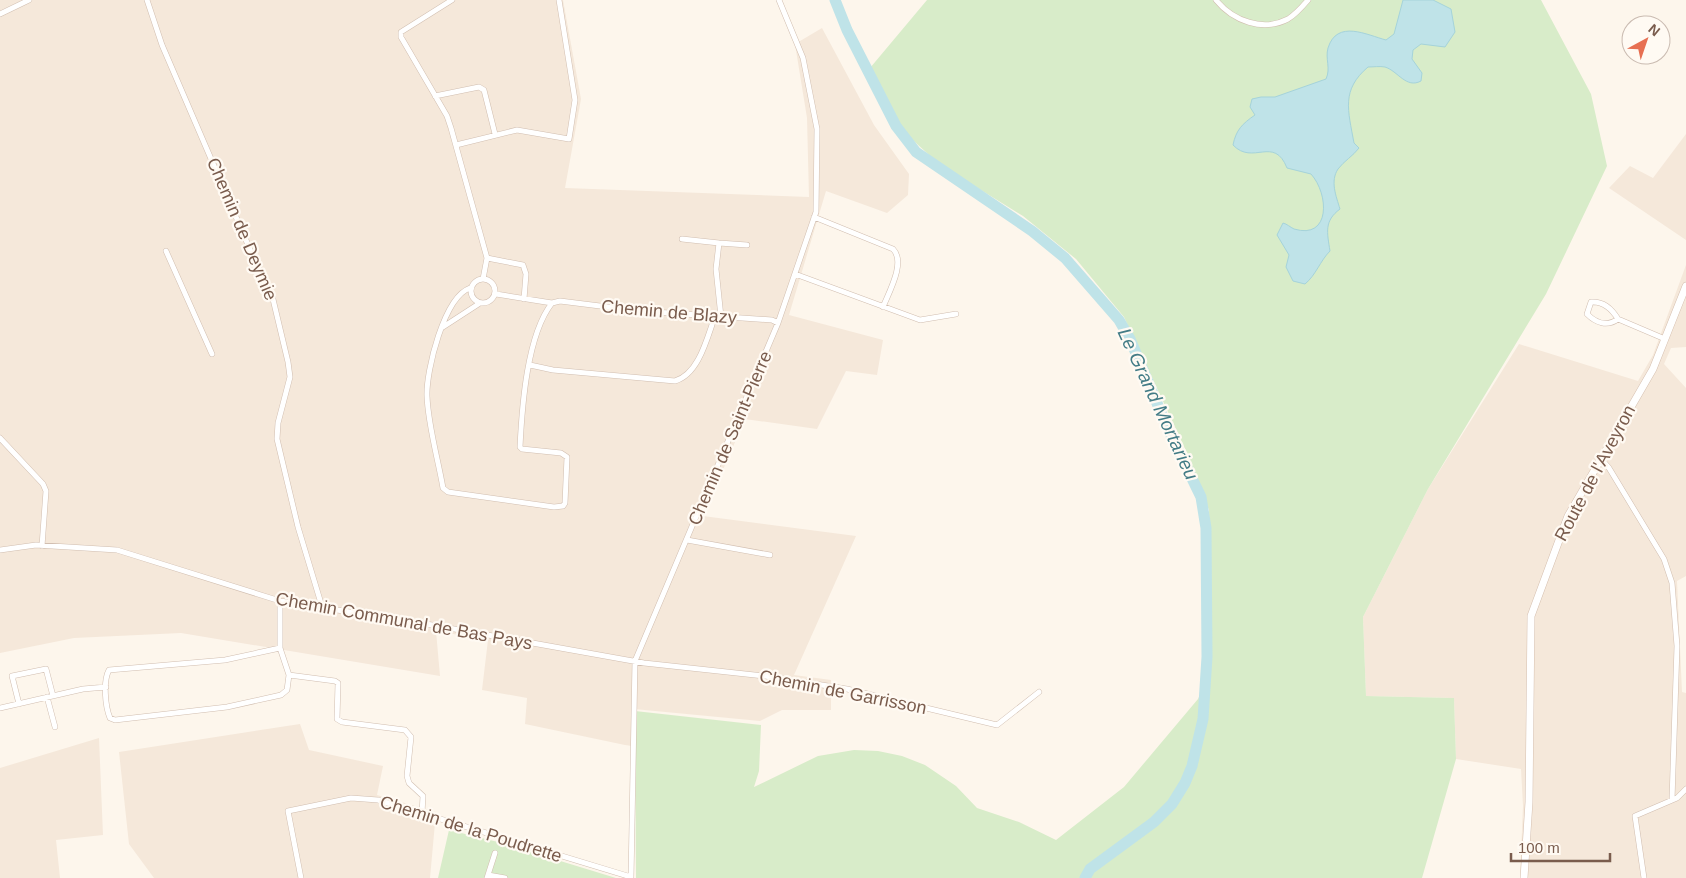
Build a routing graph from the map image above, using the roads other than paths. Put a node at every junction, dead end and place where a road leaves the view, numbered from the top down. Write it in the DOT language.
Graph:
graph roads {
  1 [pos="29,0"];
  2 [pos="147,0"];
  3 [pos="452,0"];
  4 [pos="559,0"];
  5 [pos="779,0"];
  6 [pos="1216,0"];
  7 [pos="1308,0"];
  8 [pos="0,14"];
  9 [pos="435,96"];
  10 [pos="494,134"];
  11 [pos="456,145"];
  12 [pos="814,217"];
  13 [pos="682,239"];
  14 [pos="719,243"];
  15 [pos="747,245"];
  16 [pos="166,251"];
  17 [pos="487,258"];
  18 [pos="795,274"];
  19 [pos="483,279"];
  20 [pos="1686,286"];
  21 [pos="470,288"];
  22 [pos="496,294"];
  23 [pos="524,299"];
  24 [pos="480,302"];
  25 [pos="552,303"];
  26 [pos="883,307"];
  27 [pos="956,314"];
  28 [pos="718,317"];
  29 [pos="1618,318"];
  30 [pos="778,323"];
  31 [pos="443,327"];
  32 [pos="1664,339"];
  33 [pos="212,354"];
  34 [pos="530,366"];
  35 [pos="0,438"];
  36 [pos="1601,458"];
  37 [pos="687,540"];
  38 [pos="42,546"];
  39 [pos="0,550"];
  40 [pos="770,555"];
  41 [pos="280,601"];
  42 [pos="323,610"];
  43 [pos="280,648"];
  44 [pos="635,661"];
  45 [pos="289,675"];
  46 [pos="106,687"];
  47 [pos="1039,692"];
  48 [pos="54,696"];
  49 [pos="47,698"];
  50 [pos="19,704"];
  51 [pos="0,708"];
  52 [pos="55,727"];
  53 [pos="1686,789"];
  54 [pos="1672,800"];
  55 [pos="422,813"];
  56 [pos="495,853"];
  57 [pos="488,876"];
  58 [pos="301,878"];
  59 [pos="505,878"];
  60 [pos="631,878"];
  61 [pos="1524,878"];
  62 [pos="1644,878"];
  1 -- 8 [label="street"];
  2 -- 42 [label="street, Chemin de Deymie"];
  3 -- 9 [label="street"];
  4 -- 10 [label="street"];
  5 -- 12 [label="street, Chemin de Saint-Pierre"];
  6 -- 7 [label="street"];
  9 -- 10 [label="street"];
  9 -- 11 [label="street"];
  10 -- 11 [label="street"];
  11 -- 17 [label="street"];
  12 -- 18 [label="street, Chemin de Saint-Pierre"];
  12 -- 26 [label="street"];
  13 -- 14 [label="street"];
  14 -- 15 [label="street"];
  14 -- 28 [label="street"];
  16 -- 33 [label="street"];
  17 -- 19 [label="street"];
  17 -- 23 [label="street"];
  18 -- 26 [label="street"];
  18 -- 30 [label="street, Chemin de Saint-Pierre"];
  19 -- 21 [label="street"];
  19 -- 22 [label="street"];
  20 -- 32 [label="street, Route de l'Aveyron"];
  21 -- 24 [label="street"];
  21 -- 31 [label="street"];
  22 -- 23 [label="street"];
  22 -- 24 [label="street"];
  23 -- 25 [label="street"];
  24 -- 31 [label="street"];
  25 -- 28 [label="street, Chemin de Blazy"];
  25 -- 34 [label="street"];
  26 -- 27 [label="street"];
  28 -- 30 [label="street, Chemin de Blazy"];
  28 -- 34 [label="street"];
  29 -- 29 [label="street"];
  29 -- 32 [label="street"];
  30 -- 37 [label="street, Chemin de Saint-Pierre"];
  31 -- 34 [label="street"];
  32 -- 36 [label="street, Route de l'Aveyron"];
  35 -- 38 [label="street"];
  36 -- 54 [label="street"];
  36 -- 61 [label="street, Route de l'Aveyron"];
  37 -- 40 [label="street"];
  37 -- 44 [label="street, Chemin de Saint-Pierre"];
  38 -- 39 [label="street, Chemin Communal de Bas Pays"];
  38 -- 41 [label="street, Chemin Communal de Bas Pays"];
  41 -- 42 [label="street, Chemin Communal de Bas Pays"];
  41 -- 43 [label="street"];
  42 -- 44 [label="street, Chemin Communal de Bas Pays"];
  43 -- 45 [label="street"];
  43 -- 46 [label="street"];
  44 -- 47 [label="street, Chemin de Garrisson"];
  44 -- 60 [label="street, Chemin de Saint-Pierre"];
  45 -- 46 [label="street"];
  45 -- 55 [label="street"];
  46 -- 48 [label="street"];
  48 -- 49 [label="street"];
  48 -- 50 [label="street"];
  49 -- 50 [label="street"];
  49 -- 52 [label="street"];
  50 -- 51 [label="street"];
  53 -- 54 [label="street"];
  54 -- 62 [label="street"];
  55 -- 58 [label="street, Chemin de la Poudrette"];
  55 -- 60 [label="street, Chemin de la Poudrette"];
  56 -- 57 [label="street"];
  57 -- 59 [label="street"];
}
